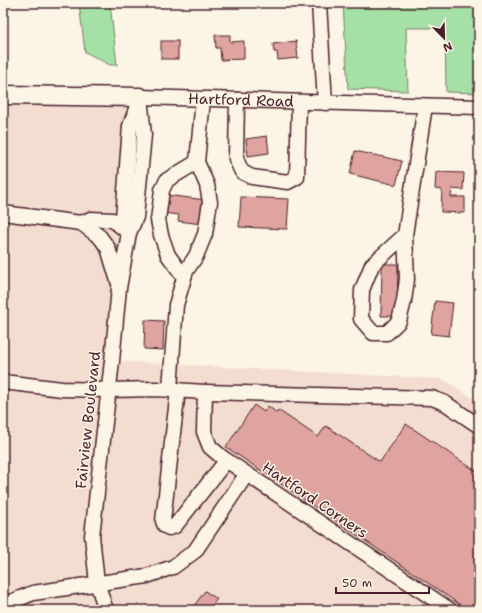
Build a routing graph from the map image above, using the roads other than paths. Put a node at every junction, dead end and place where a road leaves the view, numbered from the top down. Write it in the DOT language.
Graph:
graph roads {
  1 [pos="320,3"];
  2 [pos="3,95"];
  3 [pos="140,97"];
  4 [pos="204,99"];
  5 [pos="237,100"];
  6 [pos="299,102"];
  7 [pos="325,103"];
  8 [pos="425,106"];
  9 [pos="479,108"];
  10 [pos="197,162"];
  11 [pos="3,213"];
  12 [pos="81,223"];
  13 [pos="129,233"];
  14 [pos="405,234"];
  15 [pos="184,277"];
  16 [pos="119,288"];
  17 [pos="3,382"];
  18 [pos="109,390"];
  19 [pos="174,390"];
  20 [pos="205,392"];
  21 [pos="479,426"];
  22 [pos="226,460"];
  23 [pos="246,475"];
  24 [pos="97,583"];
  25 [pos="3,605"];
  26 [pos="106,610"];
  27 [pos="450,610"];
  1 -- 7 [label="street"];
  2 -- 3 [label="main road, Hartford Road"];
  3 -- 4 [label="street, Hartford Road"];
  3 -- 13 [label="street, Fairview Boulevard"];
  4 -- 5 [label="street, Hartford Road"];
  4 -- 10 [label="street"];
  5 -- 6 [label="street, Hartford Road"];
  5 -- 6 [label="street"];
  6 -- 7 [label="street, Hartford Road"];
  7 -- 8 [label="street, Hartford Road"];
  8 -- 9 [label="street, Hartford Road"];
  8 -- 14 [label="street"];
  10 -- 15 [label="street"];
  10 -- 15 [label="street"];
  11 -- 12 [label="street"];
  12 -- 13 [label="street"];
  12 -- 16 [label="street"];
  13 -- 16 [label="street, Fairview Boulevard"];
  14 -- 14 [label="street"];
  15 -- 19 [label="street"];
  16 -- 18 [label="street, Fairview Boulevard"];
  17 -- 18 [label="street"];
  18 -- 19 [label="street"];
  18 -- 24 [label="street, Fairview Boulevard"];
  19 -- 20 [label="street"];
  19 -- 22 [label="street"];
  20 -- 21 [label="street"];
  20 -- 22 [label="street"];
  22 -- 23 [label="street"];
  23 -- 24 [label="street, Hartford Corners"];
  23 -- 27 [label="street, Hartford Corners"];
  24 -- 25 [label="street, Hartford Corners"];
  24 -- 26 [label="street, Fairview Boulevard"];
}
